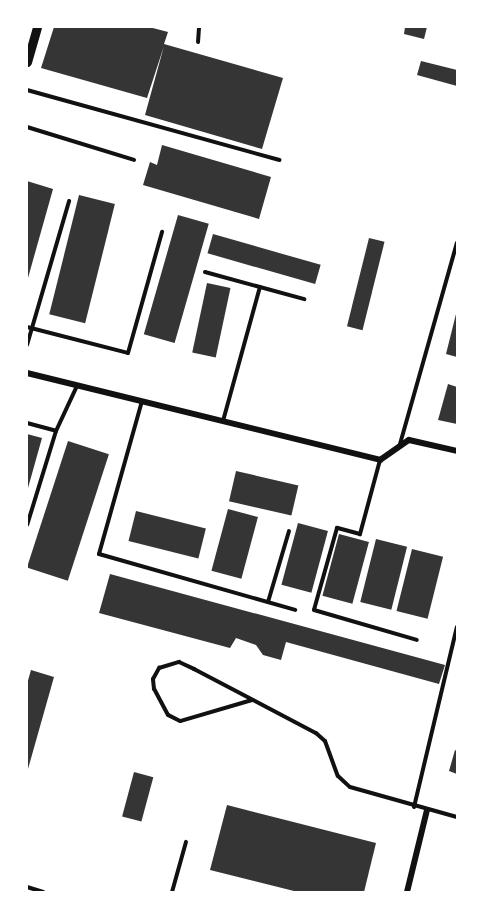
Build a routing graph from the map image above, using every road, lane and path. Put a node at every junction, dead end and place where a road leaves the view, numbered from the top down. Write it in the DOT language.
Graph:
graph roads {
  1 [pos="38,27"];
  2 [pos="199,27"];
  3 [pos="198,42"];
  4 [pos="27,62"];
  5 [pos="27,90"];
  6 [pos="27,127"];
  7 [pos="134,160"];
  8 [pos="279,160"];
  9 [pos="69,201"];
  10 [pos="162,232"];
  11 [pos="457,243"];
  12 [pos="205,272"];
  13 [pos="260,287"];
  14 [pos="304,299"];
  15 [pos="29,327"];
  16 [pos="27,345"];
  17 [pos="27,373"];
  18 [pos="77,385"];
  19 [pos="142,401"];
  20 [pos="223,421"];
  21 [pos="27,423"];
  22 [pos="56,431"];
  23 [pos="400,444"];
  24 [pos="457,451"];
  25 [pos="380,460"];
  26 [pos="27,525"];
  27 [pos="289,531"];
  28 [pos="268,602"];
  29 [pos="295,610"];
  30 [pos="457,627"];
  31 [pos="417,640"];
  32 [pos="252,700"];
  33 [pos="414,807"];
  34 [pos="427,810"];
  35 [pos="457,817"];
  36 [pos="186,842"];
  37 [pos="27,887"];
  38 [pos="43,892"];
  39 [pos="172,892"];
  40 [pos="407,892"];
  1 -- 4 [label="street"];
  2 -- 3 [label="lane"];
  5 -- 8 [label="lane"];
  6 -- 7 [label="lane"];
  9 -- 15 [label="lane"];
  10 -- 15 [label="lane"];
  11 -- 23 [label="lane"];
  12 -- 13 [label="lane"];
  13 -- 14 [label="lane"];
  13 -- 20 [label="lane"];
  15 -- 16 [label="lane"];
  17 -- 18 [label="street"];
  18 -- 19 [label="street"];
  18 -- 22 [label="lane"];
  19 -- 20 [label="street"];
  19 -- 28 [label="lane"];
  20 -- 25 [label="street"];
  21 -- 22 [label="lane"];
  22 -- 26 [label="lane"];
  23 -- 24 [label="street"];
  23 -- 25 [label="street"];
  25 -- 31 [label="lane"];
  27 -- 28 [label="lane"];
  28 -- 29 [label="lane"];
  30 -- 33 [label="lane"];
  32 -- 32 [label="lane"];
  32 -- 33 [label="lane"];
  33 -- 34 [label="lane"];
  34 -- 35 [label="lane"];
  34 -- 40 [label="street"];
  36 -- 39 [label="lane"];
  37 -- 38 [label="lane"];
}
